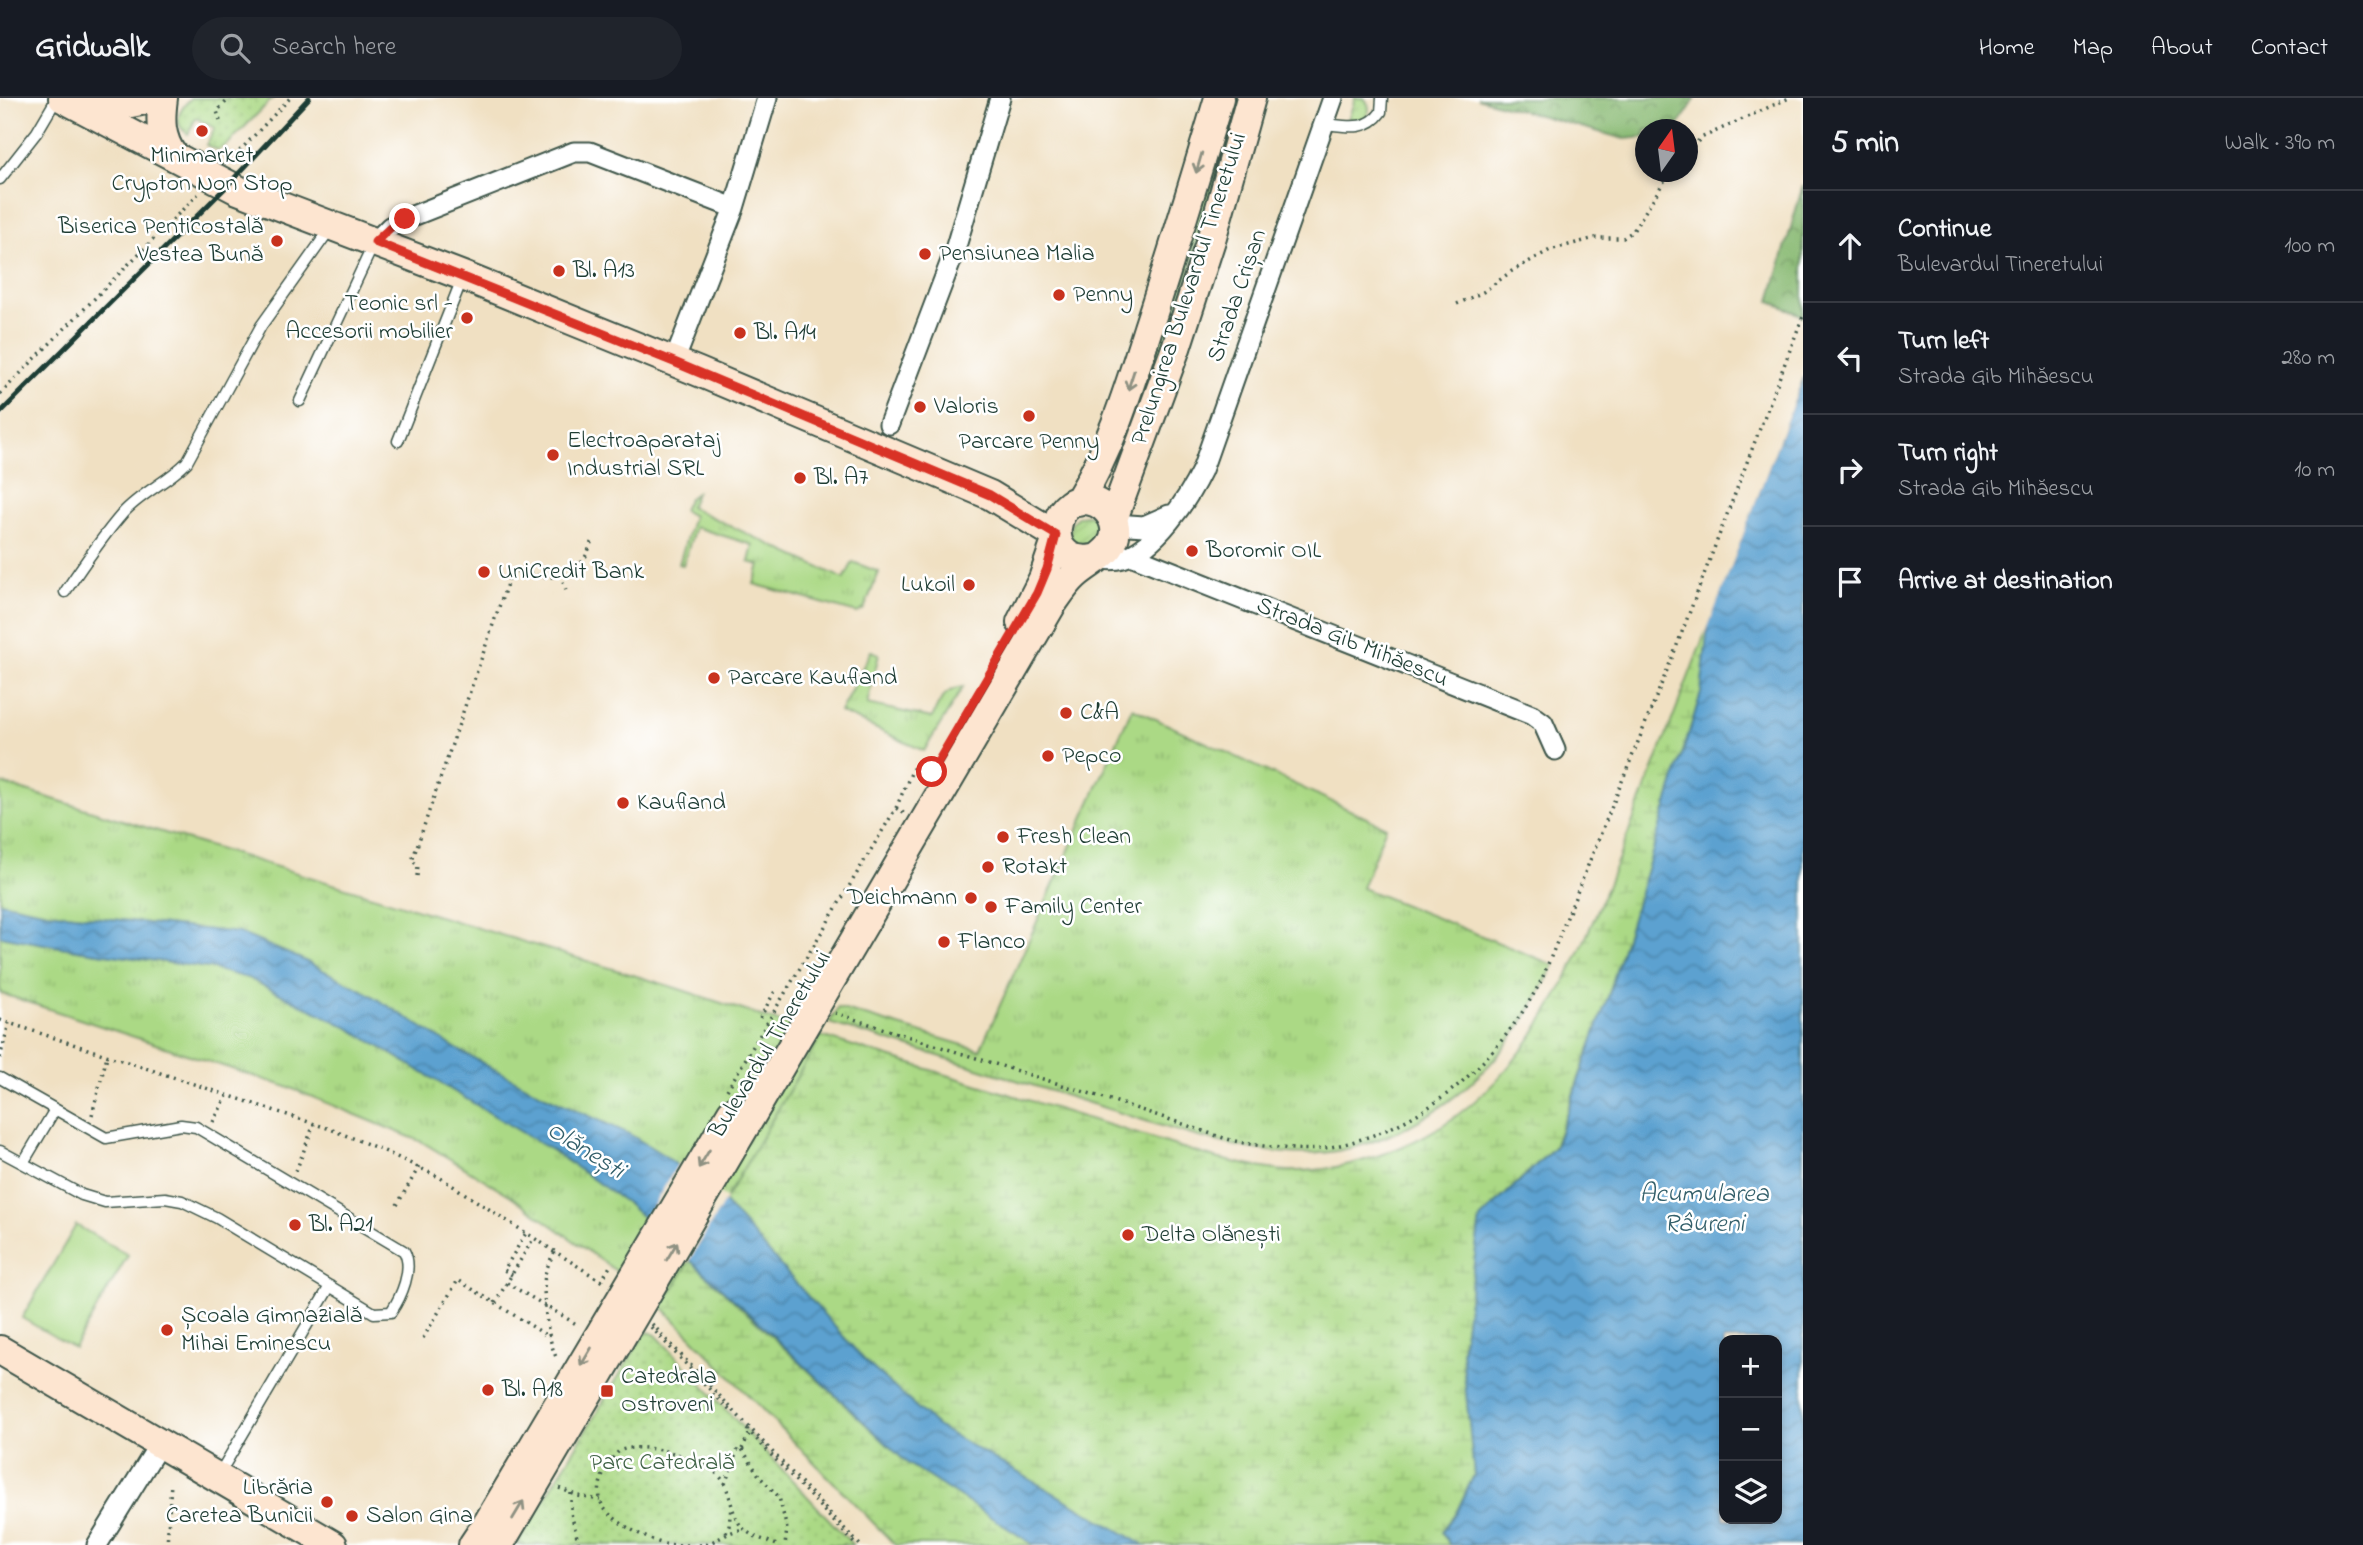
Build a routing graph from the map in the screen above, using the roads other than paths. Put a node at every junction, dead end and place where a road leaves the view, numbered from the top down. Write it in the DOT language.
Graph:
graph roads {
  1 [pos="159,98"];
  2 [pos="767,98"];
  3 [pos="1000,98"];
  4 [pos="1219,98"];
  5 [pos="1251,98"];
  6 [pos="1333,98"];
  7 [pos="1382,98"];
  8 [pos="62,99"];
  9 [pos="1325,124"];
  10 [pos="130,132"];
  11 [pos="173,156"];
  12 [pos="0,179"];
  13 [pos="734,208"];
  14 [pos="332,226"];
  15 [pos="375,242"];
  16 [pos="463,276"];
  17 [pos="674,362"];
  18 [pos="300,401"];
  19 [pos="888,424"];
  20 [pos="398,441"];
  21 [pos="990,495"];
  22 [pos="1074,503"];
  23 [pos="1180,505"];
  24 [pos="1114,522"];
  25 [pos="1057,537"];
  26 [pos="1131,555"];
  27 [pos="1095,559"];
  28 [pos="65,592"];
  29 [pos="1555,751"];
  30 [pos="802,1012"];
  31 [pos="0,1078"];
  32 [pos="54,1111"];
  33 [pos="0,1151"];
  34 [pos="23,1163"];
  35 [pos="330,1286"];
  36 [pos="628,1304"];
  37 [pos="0,1350"];
  38 [pos="160,1443"];
  39 [pos="218,1476"];
  40 [pos="97,1545"];
  41 [pos="333,1545"];
  42 [pos="473,1545"];
  43 [pos="499,1545"];
  1 -- 8 [label="main road"];
  1 -- 10 [label="main road"];
  1 -- 11 [label="main road"];
  2 -- 13 [label="street"];
  3 -- 19 [label="street"];
  4 -- 22 [label="main road, Prelungirea Bulevardul Tineretului, one-way"];
  5 -- 24 [label="main road, Prelungirea Bulevardul Tineretului"];
  6 -- 9 [label="street, Strada Crișan"];
  7 -- 9 [label="lane"];
  8 -- 10 [label="main road"];
  8 -- 12 [label="lane"];
  9 -- 23 [label="street, Strada Crișan"];
  10 -- 11 [label="main road"];
  11 -- 14 [label="main road"];
  13 -- 15 [label="street"];
  13 -- 17 [label="street"];
  14 -- 15 [label="main road"];
  14 -- 28 [label="lane"];
  15 -- 16 [label="main road"];
  15 -- 18 [label="lane"];
  16 -- 17 [label="main road"];
  16 -- 20 [label="lane"];
  17 -- 21 [label="main road"];
  21 -- 22 [label="main road"];
  21 -- 25 [label="main road"];
  22 -- 24 [label="main road"];
  22 -- 25 [label="main road, Bulevardul Tineretului"];
  23 -- 24 [label="street, Strada Crișan"];
  23 -- 26 [label="street, Strada Crișan"];
  24 -- 27 [label="main road, Bulevardul Tineretului"];
  25 -- 27 [label="main road"];
  25 -- 30 [label="main road, Bulevardul Tineretului"];
  26 -- 27 [label="street"];
  26 -- 29 [label="street, Strada Gib Mihăescu"];
  27 -- 30 [label="main road, Bulevardul Tineretului"];
  30 -- 36 [label="main road, Bulevardul Tineretului"];
  31 -- 32 [label="lane"];
  32 -- 34 [label="lane"];
  32 -- 35 [label="lane"];
  33 -- 34 [label="lane"];
  34 -- 35 [label="lane"];
  35 -- 39 [label="lane"];
  36 -- 42 [label="main road, Bulevardul Tineretului, one-way"];
  43 -- 36 [label="main road, Bulevardul Tineretului, one-way"];
  37 -- 38 [label="main road"];
  38 -- 39 [label="main road"];
  38 -- 40 [label="street"];
  39 -- 41 [label="main road"];
}
